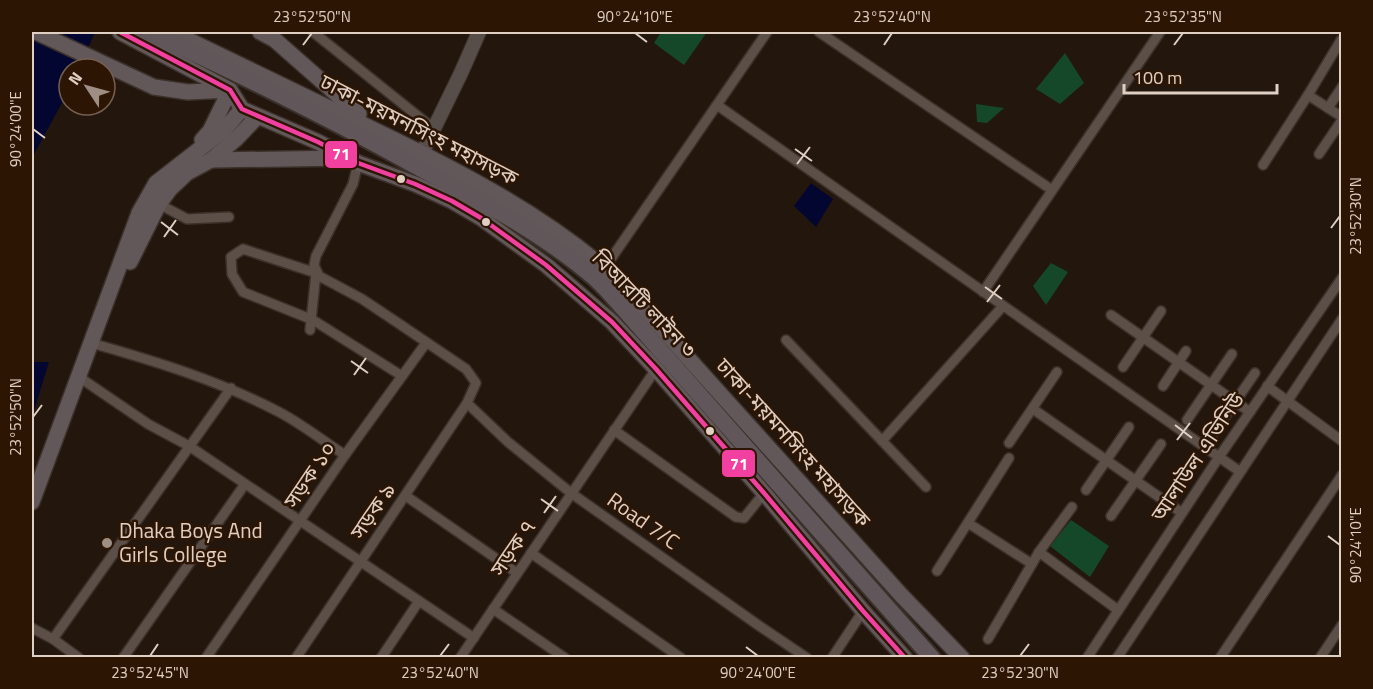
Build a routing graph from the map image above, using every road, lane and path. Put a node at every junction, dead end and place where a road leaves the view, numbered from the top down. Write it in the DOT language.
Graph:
graph roads {
  1 [pos="36,32"];
  2 [pos="120,32"];
  3 [pos="149,32"];
  4 [pos="172,32"];
  5 [pos="260,32"];
  6 [pos="313,32"];
  7 [pos="479,32"];
  8 [pos="767,32"];
  9 [pos="819,32"];
  10 [pos="1160,32"];
  11 [pos="1341,40"];
  12 [pos="1341,87"];
  13 [pos="230,90"];
  14 [pos="1308,95"];
  15 [pos="717,105"];
  16 [pos="1328,108"];
  17 [pos="242,109"];
  18 [pos="257,117"];
  19 [pos="1341,118"];
  20 [pos="434,129"];
  21 [pos="382,133"];
  22 [pos="422,153"];
  23 [pos="1319,154"];
  24 [pos="188,156"];
  25 [pos="211,160"];
  26 [pos="354,160"];
  27 [pos="1263,165"];
  28 [pos="1052,190"];
  29 [pos="159,204"];
  30 [pos="230,217"];
  31 [pos="604,269"];
  32 [pos="316,273"];
  33 [pos="1341,278"];
  34 [pos="983,292"];
  35 [pos="1003,306"];
  36 [pos="1161,311"];
  37 [pos="1110,315"];
  38 [pos="1341,319"];
  39 [pos="312,320"];
  40 [pos="310,330"];
  41 [pos="1143,337"];
  42 [pos="786,340"];
  43 [pos="91,343"];
  44 [pos="426,343"];
  45 [pos="1186,351"];
  46 [pos="1232,354"];
  47 [pos="1179,362"];
  48 [pos="1123,367"];
  49 [pos="656,369"];
  50 [pos="1058,372"];
  51 [pos="1255,373"];
  52 [pos="79,376"];
  53 [pos="402,376"];
  54 [pos="1211,384"];
  55 [pos="1163,386"];
  56 [pos="1267,386"];
  57 [pos="231,388"];
  58 [pos="1287,400"];
  59 [pos="1235,401"];
  60 [pos="467,403"];
  61 [pos="1033,409"];
  62 [pos="1250,412"];
  63 [pos="1187,420"];
  64 [pos="1129,427"];
  65 [pos="614,430"];
  66 [pos="1213,434"];
  67 [pos="882,441"];
  68 [pos="1341,441"];
  69 [pos="1009,443"];
  70 [pos="1161,444"];
  71 [pos="189,446"];
  72 [pos="345,454"];
  73 [pos="1219,457"];
  74 [pos="1009,458"];
  75 [pos="1107,460"];
  76 [pos="1239,471"];
  77 [pos="1341,475"];
  78 [pos="1136,481"];
  79 [pos="245,484"];
  80 [pos="926,487"];
  81 [pos="1086,490"];
  82 [pos="571,493"];
  83 [pos="764,493"];
  84 [pos="406,496"];
  85 [pos="32,502"];
  86 [pos="1072,507"];
  87 [pos="1182,513"];
  88 [pos="1111,516"];
  89 [pos="301,521"];
  90 [pos="968,524"];
  91 [pos="1039,552"];
  92 [pos="531,553"];
  93 [pos="361,562"];
  94 [pos="1032,564"];
  95 [pos="936,571"];
  96 [pos="517,573"];
  97 [pos="419,601"];
  98 [pos="493,609"];
  99 [pos="1118,610"];
  100 [pos="863,611"];
  101 [pos="1341,625"];
  102 [pos="32,628"];
  103 [pos="474,638"];
  104 [pos="53,639"];
  105 [pos="988,639"];
  106 [pos="79,657"];
  107 [pos="123,657"];
  108 [pos="206,657"];
  109 [pos="296,657"];
  110 [pos="381,657"];
  111 [pos="460,657"];
  112 [pos="565,657"];
  113 [pos="681,657"];
  114 [pos="807,657"];
  115 [pos="832,657"];
  116 [pos="905,657"];
  117 [pos="932,657"];
  118 [pos="962,657"];
  119 [pos="1087,657"];
  120 [pos="1117,657"];
  121 [pos="1220,657"];
  122 [pos="1320,657"];
  1 -- 13 [label="highway"];
  2 -- 13 [label="highway"];
  3 -- 117 [label="highway, বিআরটি লাইন ৩"];
  4 -- 21 [label="highway, ঢাকা-ময়মনসিংহ মহাসড়ক"];
  5 -- 21 [label="highway"];
  6 -- 20 [label="street"];
  7 -- 20 [label="main road"];
  8 -- 15 [label="street"];
  9 -- 28 [label="street"];
  10 -- 28 [label="street"];
  11 -- 14 [label="street"];
  12 -- 16 [label="street"];
  13 -- 17 [label="highway"];
  13 -- 24 [label="highway"];
  14 -- 16 [label="street"];
  14 -- 27 [label="street"];
  15 -- 31 [label="street"];
  15 -- 34 [label="street"];
  16 -- 19 [label="street"];
  17 -- 18 [label="highway"];
  17 -- 24 [label="highway"];
  18 -- 25 [label="highway"];
  18 -- 26 [label="highway"];
  19 -- 23 [label="street"];
  20 -- 22 [label="main road"];
  21 -- 22 [label="highway, ঢাকা-ময়মনসিংহ মহাসড়ক"];
  22 -- 31 [label="highway, ঢাকা-ময়মনসিংহ মহাসড়ক"];
  24 -- 43 [label="highway"];
  25 -- 26 [label="highway"];
  25 -- 29 [label="highway"];
  26 -- 32 [label="street"];
  26 -- 49 [label="highway"];
  28 -- 34 [label="street"];
  29 -- 30 [label="street"];
  29 -- 43 [label="highway"];
  31 -- 118 [label="highway, ঢাকা-ময়মনসিংহ মহাসড়ক"];
  32 -- 39 [label="street"];
  32 -- 39 [label="street"];
  32 -- 44 [label="street"];
  33 -- 56 [label="street, আলাউল এভিনিউ"];
  34 -- 35 [label="street"];
  35 -- 67 [label="street"];
  35 -- 73 [label="street"];
  36 -- 41 [label="street"];
  37 -- 41 [label="street"];
  38 -- 58 [label="street"];
  39 -- 40 [label="street"];
  39 -- 53 [label="street"];
  41 -- 47 [label="street"];
  41 -- 48 [label="street"];
  42 -- 67 [label="street"];
  43 -- 52 [label="highway"];
  43 -- 57 [label="street"];
  44 -- 53 [label="street, সড়ক ১০"];
  44 -- 60 [label="street, সড়ক ৯"];
  45 -- 47 [label="street"];
  46 -- 54 [label="street"];
  47 -- 54 [label="street"];
  47 -- 55 [label="street"];
  49 -- 65 [label="street, সড়ক ৭"];
  49 -- 83 [label="highway"];
  50 -- 61 [label="street"];
  51 -- 59 [label="street"];
  52 -- 71 [label="street"];
  52 -- 85 [label="highway"];
  53 -- 72 [label="street, সড়ক ১০"];
  54 -- 59 [label="street"];
  54 -- 63 [label="street"];
  56 -- 58 [label="street"];
  56 -- 62 [label="street, আলাউল এভিনিউ"];
  57 -- 71 [label="street"];
  57 -- 72 [label="street"];
  58 -- 68 [label="street"];
  58 -- 76 [label="street"];
  59 -- 62 [label="street"];
  59 -- 66 [label="street"];
  60 -- 82 [label="street, Road 7/C"];
  60 -- 84 [label="street, সড়ক ৯"];
  61 -- 69 [label="street"];
  61 -- 75 [label="street"];
  62 -- 73 [label="street, আলাউল এভিনিউ"];
  64 -- 75 [label="street"];
  65 -- 82 [label="street, সড়ক ৭"];
  65 -- 83 [label="street"];
  67 -- 80 [label="street"];
  70 -- 78 [label="street"];
  71 -- 79 [label="street"];
  71 -- 104 [label="street"];
  72 -- 89 [label="street, সড়ক ১০"];
  73 -- 76 [label="street"];
  73 -- 87 [label="street, আলাউল এভিনিউ"];
  74 -- 90 [label="street"];
  75 -- 78 [label="street"];
  75 -- 81 [label="street"];
  76 -- 120 [label="street"];
  77 -- 121 [label="street"];
  78 -- 87 [label="street"];
  78 -- 88 [label="street"];
  79 -- 89 [label="street"];
  79 -- 107 [label="street"];
  82 -- 92 [label="street, সড়ক ৭"];
  82 -- 114 [label="street, Road 7/C"];
  83 -- 100 [label="highway"];
  84 -- 93 [label="street, সড়ক ৯"];
  84 -- 96 [label="street"];
  86 -- 91 [label="street"];
  87 -- 99 [label="street, আলাউল এভিনিউ"];
  89 -- 93 [label="street"];
  89 -- 108 [label="street, সড়ক ১০"];
  90 -- 94 [label="street"];
  90 -- 95 [label="street"];
  91 -- 94 [label="street"];
  91 -- 99 [label="street"];
  92 -- 96 [label="street, সড়ক ৭"];
  92 -- 113 [label="street"];
  93 -- 97 [label="street"];
  93 -- 109 [label="street, সড়ক ৯"];
  94 -- 105 [label="street"];
  96 -- 98 [label="street, সড়ক ৭"];
  97 -- 103 [label="street"];
  97 -- 110 [label="street"];
  98 -- 103 [label="street, সড়ক ৭"];
  98 -- 112 [label="street"];
  99 -- 119 [label="street, আলাউল এভিনিউ"];
  100 -- 115 [label="street"];
  100 -- 116 [label="highway"];
  101 -- 122 [label="street"];
  102 -- 104 [label="street"];
  103 -- 111 [label="street, সড়ক ৭"];
  104 -- 106 [label="street"];
}
